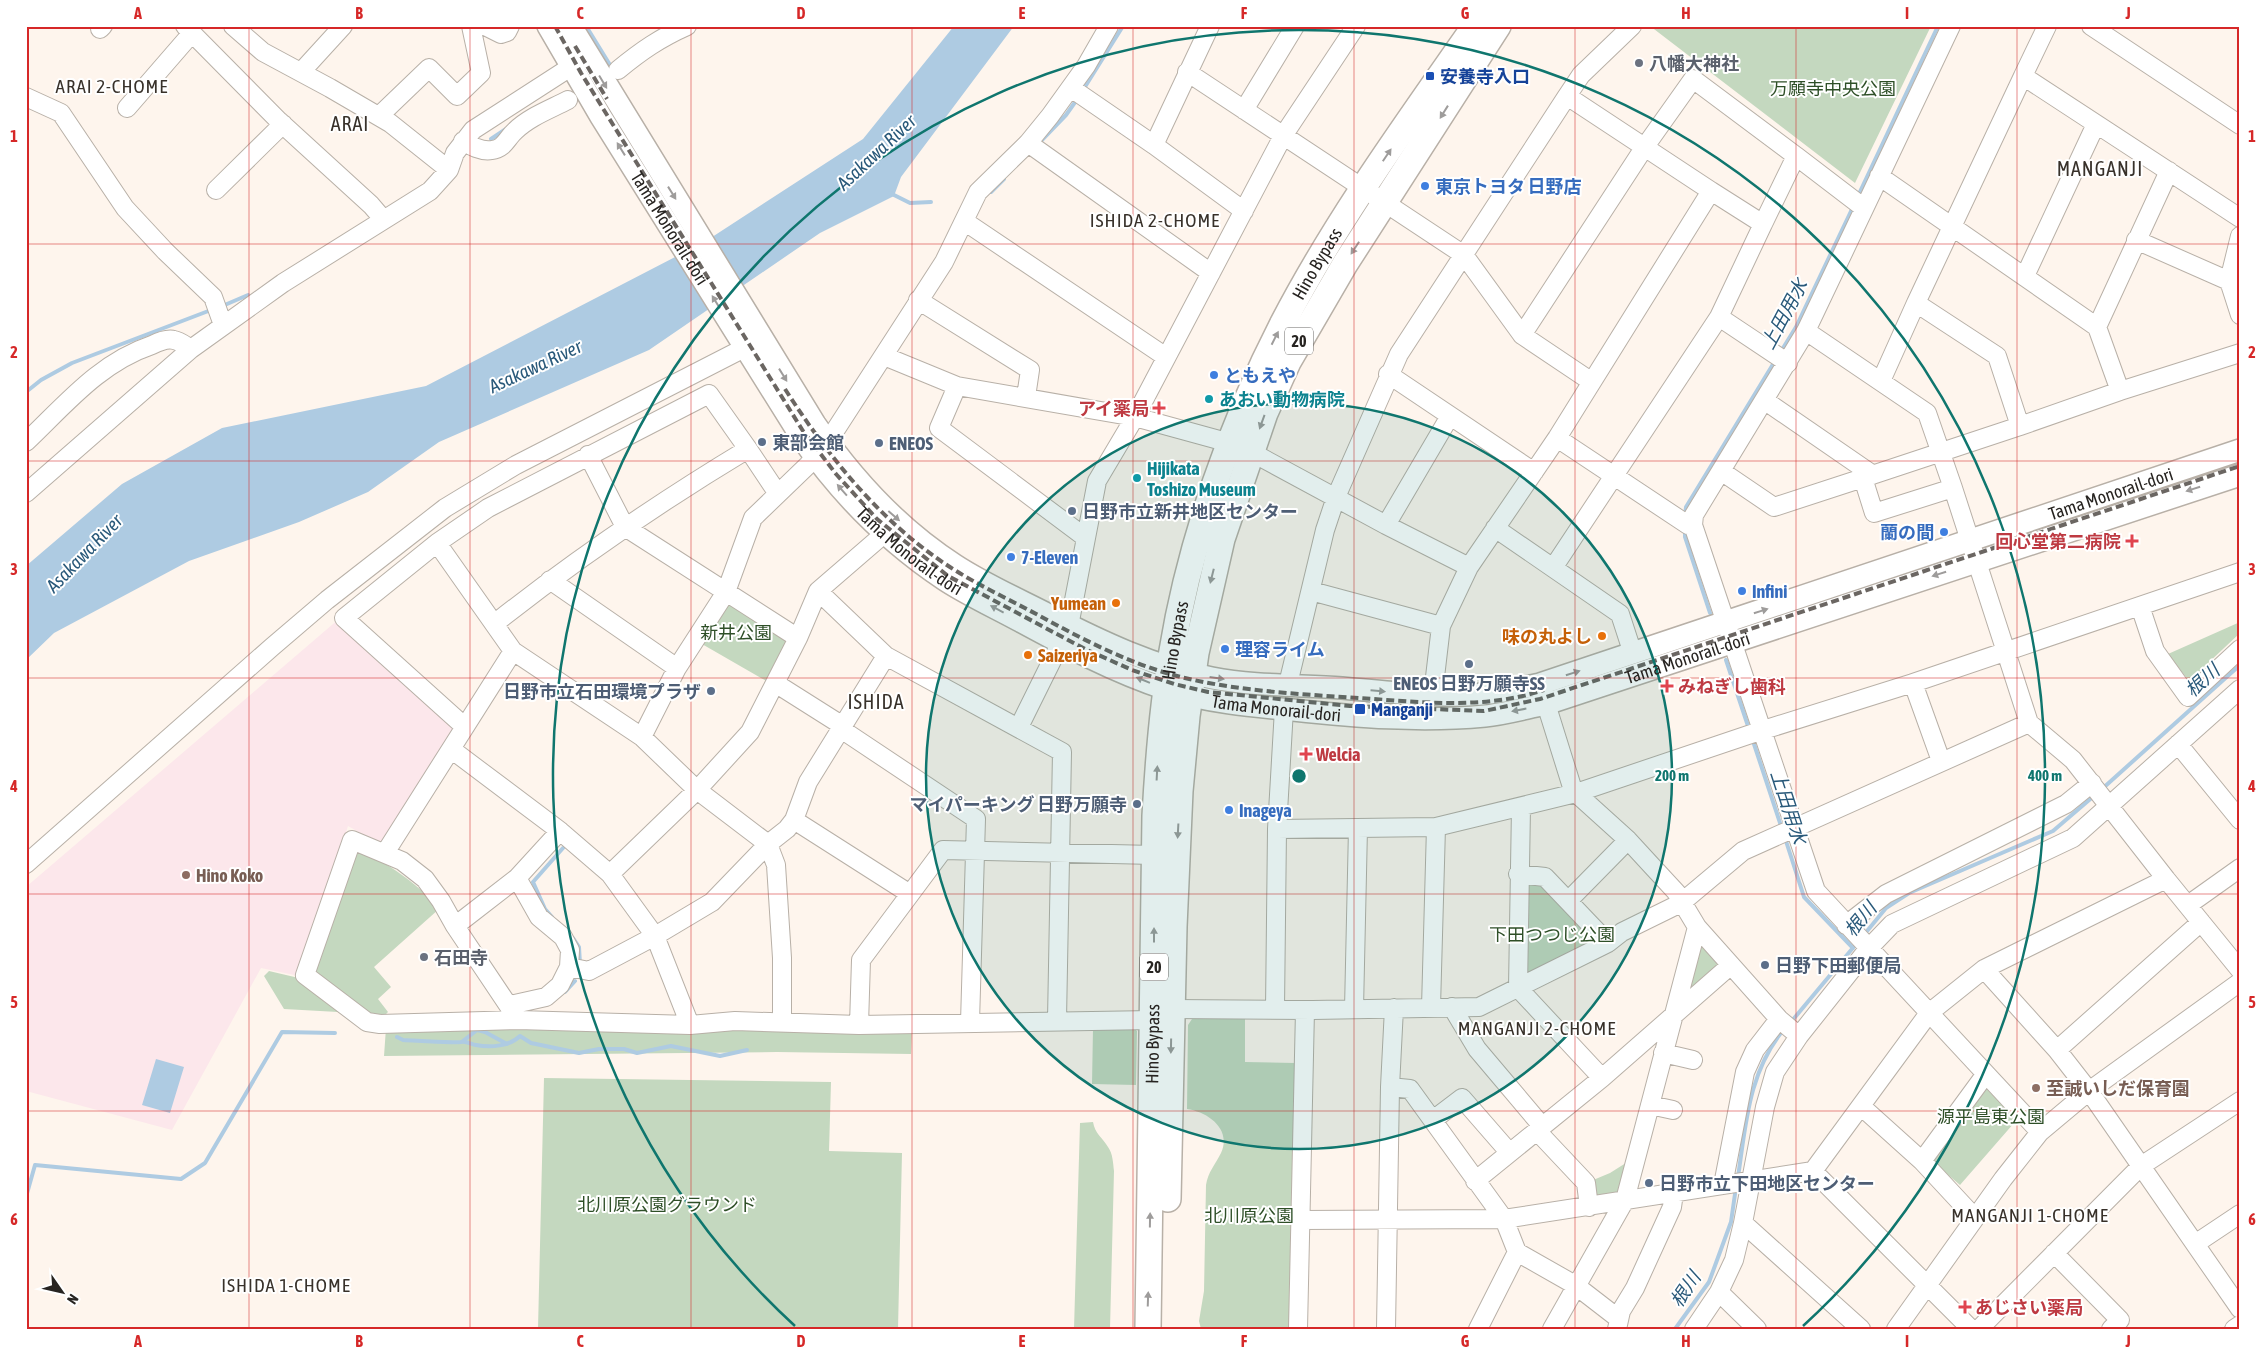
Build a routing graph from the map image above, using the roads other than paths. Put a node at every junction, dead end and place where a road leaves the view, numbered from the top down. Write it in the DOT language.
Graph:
graph roads {
  1 [pos="233,26"];
  2 [pos="343,26"];
  3 [pos="471,26"];
  4 [pos="485,26"];
  5 [pos="510,26"];
  6 [pos="548,26"];
  7 [pos="571,26"];
  8 [pos="687,26"];
  9 [pos="1109,26"];
  10 [pos="1210,26"];
  11 [pos="1295,26"];
  12 [pos="1356,26"];
  13 [pos="1475,26"];
  14 [pos="1498,26"];
  15 [pos="1951,26"];
  16 [pos="2047,26"];
  17 [pos="2091,26"];
  18 [pos="1628,27"];
  19 [pos="189,30"];
  20 [pos="579,61"];
  21 [pos="618,70"];
  22 [pos="301,72"];
  23 [pos="1187,72"];
  24 [pos="2023,76"];
  25 [pos="1077,92"];
  26 [pos="1567,96"];
  27 [pos="26,97"];
  28 [pos="568,100"];
  29 [pos="127,108"];
  30 [pos="1244,110"];
  31 [pos="379,116"];
  32 [pos="283,124"];
  33 [pos="2096,124"];
  34 [pos="2240,125"];
  35 [pos="1283,136"];
  36 [pos="463,141"];
  37 [pos="1154,145"];
  38 [pos="1032,147"];
  39 [pos="1644,148"];
  40 [pos="1796,156"];
  41 [pos="449,170"];
  42 [pos="2169,171"];
  43 [pos="1879,176"];
  44 [pos="216,190"];
  45 [pos="1711,191"];
  46 [pos="1375,195"];
  47 [pos="1858,204"];
  48 [pos="1244,210"];
  49 [pos="2240,218"];
  50 [pos="383,219"];
  51 [pos="964,221"];
  52 [pos="1763,224"];
  53 [pos="1952,226"];
  54 [pos="2240,236"];
  55 [pos="2136,240"];
  56 [pos="1464,255"];
  57 [pos="1210,273"];
  58 [pos="2025,276"];
  59 [pos="2229,281"];
  60 [pos="918,300"];
  61 [pos="1916,303"];
  62 [pos="219,313"];
  63 [pos="2240,315"];
  64 [pos="1719,317"];
  65 [pos="2096,327"];
  66 [pos="1806,331"];
  67 [pos="1522,335"];
  68 [pos="751,341"];
  69 [pos="191,349"];
  70 [pos="2240,353"];
  71 [pos="884,356"];
  72 [pos="1166,357"];
  73 [pos="1781,359"];
  74 [pos="1388,374"];
  75 [pos="1881,381"];
  76 [pos="1592,382"];
  77 [pos="956,386"];
  78 [pos="2120,392"];
  79 [pos="1026,397"];
  80 [pos="1764,400"];
  81 [pos="1450,416"];
  82 [pos="1135,417"];
  83 [pos="2020,426"];
  84 [pos="1557,438"];
  85 [pos="26,442"];
  86 [pos="1240,447"];
  87 [pos="748,449"];
  88 [pos="821,450"];
  89 [pos="2240,450"];
  90 [pos="1940,453"];
  91 [pos="588,455"];
  92 [pos="1720,471"];
  93 [pos="1534,472"];
  94 [pos="2240,474"];
  95 [pos="1616,476"];
  96 [pos="1868,477"];
  97 [pos="1952,488"];
  98 [pos="26,493"];
  99 [pos="778,494"];
  100 [pos="1336,498"];
  101 [pos="1685,522"];
  102 [pos="1386,525"];
  103 [pos="625,527"];
  104 [pos="1495,528"];
  105 [pos="884,534"];
  106 [pos="1086,538"];
  107 [pos="437,543"];
  108 [pos="1972,552"];
  109 [pos="1469,567"];
  110 [pos="1553,568"];
  111 [pos="2240,572"];
  112 [pos="550,580"];
  113 [pos="818,591"];
  114 [pos="1311,591"];
  115 [pos="726,592"];
  116 [pos="2140,606"];
  117 [pos="494,624"];
  118 [pos="1441,626"];
  119 [pos="1729,632"];
  120 [pos="1066,635"];
  121 [pos="798,638"];
  122 [pos="2240,649"];
  123 [pos="513,651"];
  124 [pos="2005,652"];
  125 [pos="1633,654"];
  126 [pos="886,656"];
  127 [pos="677,668"];
  128 [pos="1168,678"];
  129 [pos="1913,682"];
  130 [pos="775,683"];
  131 [pos="1191,684"];
  132 [pos="1288,684"];
  133 [pos="1540,684"];
  134 [pos="2240,689"];
  135 [pos="1433,694"];
  136 [pos="1546,704"];
  137 [pos="1284,709"];
  138 [pos="2030,723"];
  139 [pos="465,727"];
  140 [pos="1019,727"];
  141 [pos="842,728"];
  142 [pos="1755,733"];
  143 [pos="642,737"];
  144 [pos="2178,744"];
  145 [pos="451,750"];
  146 [pos="1941,761"];
  147 [pos="2093,785"];
  148 [pos="697,790"];
  149 [pos="1576,793"];
  150 [pos="2108,804"];
  151 [pos="1521,807"];
  152 [pos="794,820"];
  153 [pos="2240,820"];
  154 [pos="1436,827"];
  155 [pos="1358,828"];
  156 [pos="1277,829"];
  157 [pos="560,831"];
  158 [pos="1788,832"];
  159 [pos="1628,840"];
  160 [pos="768,844"];
  161 [pos="975,851"];
  162 [pos="386,853"];
  163 [pos="1061,854"];
  164 [pos="1154,855"];
  165 [pos="26,864"];
  166 [pos="2240,868"];
  167 [pos="610,874"];
  168 [pos="1518,874"];
  169 [pos="517,878"];
  170 [pos="2166,879"];
  171 [pos="910,894"];
  172 [pos="1568,901"];
  173 [pos="1681,903"];
  174 [pos="2188,905"];
  175 [pos="2202,922"];
  176 [pos="1846,925"];
  177 [pos="455,926"];
  178 [pos="1697,927"];
  179 [pos="655,936"];
  180 [pos="1608,942"];
  181 [pos="1868,949"];
  182 [pos="1731,965"];
  183 [pos="569,967"];
  184 [pos="1984,969"];
  185 [pos="2240,970"];
  186 [pos="2240,982"];
  187 [pos="1518,988"];
  188 [pos="1431,1007"];
  189 [pos="1452,1007"];
  190 [pos="1394,1008"];
  191 [pos="1275,1009"];
  192 [pos="1354,1009"];
  193 [pos="1305,1010"];
  194 [pos="514,1012"];
  195 [pos="1930,1013"];
  196 [pos="1163,1014"];
  197 [pos="1672,1018"];
  198 [pos="1779,1019"];
  199 [pos="1057,1020"];
  200 [pos="782,1022"];
  201 [pos="970,1022"];
  202 [pos="859,1024"];
  203 [pos="690,1025"];
  204 [pos="1799,1036"];
  205 [pos="2057,1050"];
  206 [pos="1663,1054"];
  207 [pos="1693,1060"];
  208 [pos="1985,1075"];
  209 [pos="1602,1078"];
  210 [pos="1390,1087"];
  211 [pos="2089,1091"];
  212 [pos="2240,1100"];
  213 [pos="1650,1105"];
  214 [pos="1862,1107"];
  215 [pos="1673,1110"];
  216 [pos="1433,1120"];
  217 [pos="1539,1128"];
  218 [pos="2040,1132"];
  219 [pos="1510,1152"];
  220 [pos="1922,1161"];
  221 [pos="2141,1166"];
  222 [pos="1813,1171"];
  223 [pos="1474,1181"];
  224 [pos="1737,1183"];
  225 [pos="1674,1192"];
  226 [pos="1625,1200"];
  227 [pos="1589,1207"];
  228 [pos="2240,1214"];
  229 [pos="1975,1218"];
  230 [pos="1504,1219"];
  231 [pos="1300,1220"];
  232 [pos="1389,1220"];
  233 [pos="1743,1223"];
  234 [pos="2195,1244"];
  235 [pos="1517,1252"];
  236 [pos="2054,1254"];
  237 [pos="1158,1269"];
  238 [pos="1575,1285"];
  239 [pos="1928,1286"];
  240 [pos="1720,1292"];
  241 [pos="2240,1309"];
  242 [pos="1618,1324"];
  243 [pos="2240,1325"];
  244 [pos="2120,1326"];
  245 [pos="1148,1329"];
  246 [pos="1164,1329"];
  247 [pos="1298,1329"];
  248 [pos="1386,1329"];
  249 [pos="1478,1329"];
  250 [pos="1552,1329"];
  251 [pos="1694,1329"];
  252 [pos="1757,1329"];
  253 [pos="1861,1329"];
  254 [pos="1896,1329"];
  255 [pos="1971,1329"];
  256 [pos="1979,1329"];
  257 [pos="2234,1329"];
  1 -- 22 [label="street"];
  2 -- 22 [label="street"];
  3 -- 31 [label="street"];
  4 -- 5 [label="street"];
  6 -- 20 [label="main road"];
  7 -- 20 [label="main road"];
  8 -- 21 [label="street"];
  9 -- 25 [label="street"];
  10 -- 23 [label="street"];
  11 -- 30 [label="street"];
  12 -- 35 [label="street"];
  46 -- 13 [label="highway, Hino Bypass / 20, one-way"];
  14 -- 46 [label="highway, Hino Bypass / 20, one-way"];
  15 -- 43 [label="street"];
  16 -- 24 [label="street"];
  17 -- 34 [label="street"];
  18 -- 26 [label="street"];
  19 -- 29 [label="street"];
  19 -- 32 [label="street"];
  20 -- 36 [label="street"];
  20 -- 68 [label="main road, Tama Monorail-dori"];
  22 -- 31 [label="street"];
  23 -- 30 [label="street"];
  23 -- 37 [label="street"];
  24 -- 33 [label="street"];
  24 -- 53 [label="street"];
  25 -- 37 [label="street"];
  25 -- 38 [label="street"];
  26 -- 39 [label="street"];
  26 -- 56 [label="street"];
  27 -- 62 [label="street"];
  28 -- 36 [label="street"];
  30 -- 35 [label="street"];
  31 -- 41 [label="street"];
  32 -- 44 [label="street"];
  32 -- 50 [label="street"];
  33 -- 42 [label="street"];
  33 -- 58 [label="street"];
  35 -- 46 [label="street"];
  35 -- 48 [label="street"];
  36 -- 41 [label="street"];
  37 -- 48 [label="street"];
  38 -- 51 [label="street"];
  38 -- 57 [label="street"];
  39 -- 40 [label="street"];
  39 -- 45 [label="street"];
  39 -- 67 [label="street"];
  40 -- 47 [label="street"];
  40 -- 52 [label="street"];
  41 -- 50 [label="street"];
  42 -- 49 [label="street"];
  42 -- 55 [label="street"];
  43 -- 47 [label="street"];
  43 -- 53 [label="street"];
  45 -- 52 [label="street"];
  45 -- 76 [label="street"];
  46 -- 56 [label="street"];
  46 -- 86 [label="highway, Hino Bypass / 20"];
  47 -- 66 [label="street"];
  48 -- 57 [label="street"];
  50 -- 62 [label="street"];
  51 -- 60 [label="street"];
  51 -- 72 [label="street"];
  52 -- 64 [label="street"];
  53 -- 58 [label="street"];
  53 -- 61 [label="street"];
  54 -- 59 [label="street"];
  55 -- 59 [label="street"];
  55 -- 65 [label="street"];
  56 -- 67 [label="street"];
  56 -- 74 [label="street"];
  57 -- 72 [label="street"];
  58 -- 65 [label="street"];
  59 -- 63 [label="street"];
  60 -- 71 [label="street"];
  60 -- 79 [label="street"];
  61 -- 75 [label="street"];
  61 -- 83 [label="street"];
  62 -- 69 [label="street"];
  64 -- 73 [label="street"];
  64 -- 95 [label="street"];
  65 -- 78 [label="street"];
  66 -- 73 [label="street"];
  66 -- 75 [label="street"];
  67 -- 76 [label="street"];
  68 -- 88 [label="main road, Tama Monorail-dori"];
  68 -- 165 [label="street"];
  69 -- 85 [label="street"];
  69 -- 98 [label="street"];
  70 -- 78 [label="street"];
  71 -- 77 [label="street"];
  71 -- 88 [label="street"];
  72 -- 82 [label="street"];
  73 -- 80 [label="street"];
  74 -- 81 [label="street"];
  74 -- 100 [label="street"];
  75 -- 90 [label="street"];
  76 -- 84 [label="street"];
  77 -- 79 [label="street"];
  77 -- 106 [label="street"];
  78 -- 83 [label="street"];
  79 -- 82 [label="street"];
  80 -- 92 [label="street"];
  80 -- 96 [label="street"];
  81 -- 93 [label="street"];
  81 -- 102 [label="street"];
  82 -- 86 [label="street"];
  82 -- 106 [label="street"];
  83 -- 90 [label="street"];
  84 -- 93 [label="street"];
  84 -- 95 [label="street"];
  86 -- 100 [label="street"];
  86 -- 128 [label="highway, Hino Bypass / 20"];
  86 -- 131 [label="highway, Hino Bypass / 20, one-way"];
  87 -- 91 [label="street"];
  87 -- 99 [label="street"];
  87 -- 103 [label="street"];
  88 -- 99 [label="street"];
  105 -- 88 [label="main road, Tama Monorail-dori, one-way"];
  88 -- 120 [label="main road, Tama Monorail-dori, one-way"];
  89 -- 108 [label="main road, Tama Monorail-dori"];
  90 -- 96 [label="street"];
  90 -- 97 [label="street"];
  91 -- 103 [label="street"];
  91 -- 107 [label="street"];
  92 -- 96 [label="street"];
  92 -- 101 [label="street"];
  93 -- 104 [label="street"];
  94 -- 108 [label="main road, Tama Monorail-dori, one-way"];
  95 -- 101 [label="street"];
  95 -- 110 [label="street"];
  96 -- 97 [label="street"];
  97 -- 108 [label="street"];
  99 -- 115 [label="street"];
  100 -- 102 [label="street"];
  100 -- 114 [label="street"];
  101 -- 119 [label="street"];
  102 -- 109 [label="street"];
  103 -- 112 [label="street"];
  103 -- 115 [label="street"];
  104 -- 109 [label="street"];
  104 -- 110 [label="street"];
  105 -- 113 [label="street"];
  120 -- 105 [label="main road, Tama Monorail-dori, one-way"];
  106 -- 120 [label="street"];
  107 -- 117 [label="street"];
  107 -- 139 [label="street"];
  108 -- 119 [label="main road, Tama Monorail-dori"];
  108 -- 124 [label="street"];
  109 -- 118 [label="street"];
  110 -- 125 [label="street"];
  111 -- 116 [label="street"];
  112 -- 117 [label="street"];
  112 -- 127 [label="street"];
  113 -- 121 [label="street"];
  113 -- 126 [label="street"];
  114 -- 118 [label="street"];
  114 -- 132 [label="street"];
  115 -- 121 [label="street"];
  115 -- 127 [label="street"];
  116 -- 122 [label="street"];
  116 -- 124 [label="street"];
  117 -- 123 [label="street"];
  118 -- 135 [label="street"];
  119 -- 125 [label="main road, Tama Monorail-dori"];
  119 -- 136 [label="main road, Tama Monorail-dori"];
  119 -- 142 [label="street"];
  120 -- 128 [label="main road, Tama Monorail-dori"];
  120 -- 140 [label="street"];
  121 -- 130 [label="street"];
  123 -- 139 [label="street"];
  123 -- 143 [label="street"];
  124 -- 129 [label="street"];
  124 -- 138 [label="street"];
  133 -- 125 [label="main road, Tama Monorail-dori, one-way"];
  126 -- 140 [label="street"];
  126 -- 141 [label="street"];
  127 -- 143 [label="street"];
  128 -- 131 [label="main road, Tama Monorail-dori"];
  164 -- 128 [label="highway, Hino Bypass / 20, one-way"];
  129 -- 142 [label="street"];
  129 -- 146 [label="street"];
  130 -- 141 [label="street"];
  130 -- 148 [label="street"];
  131 -- 132 [label="main road, Tama Monorail-dori, one-way"];
  131 -- 137 [label="main road, Tama Monorail-dori"];
  131 -- 196 [label="highway, Hino Bypass / 20, one-way"];
  132 -- 135 [label="main road, Tama Monorail-dori, one-way"];
  133 -- 135 [label="main road, Tama Monorail-dori"];
  133 -- 136 [label="street"];
  134 -- 144 [label="street"];
  136 -- 137 [label="main road, Tama Monorail-dori, one-way"];
  136 -- 149 [label="street"];
  137 -- 156 [label="street"];
  138 -- 146 [label="street"];
  138 -- 147 [label="street"];
  139 -- 145 [label="street"];
  140 -- 163 [label="street"];
  141 -- 152 [label="street"];
  141 -- 161 [label="street"];
  142 -- 149 [label="street"];
  142 -- 158 [label="street"];
  143 -- 148 [label="street"];
  144 -- 150 [label="street"];
  144 -- 153 [label="street"];
  145 -- 157 [label="street"];
  145 -- 162 [label="street"];
  146 -- 158 [label="street"];
  147 -- 150 [label="street"];
  147 -- 176 [label="street"];
  148 -- 160 [label="street"];
  148 -- 167 [label="street"];
  149 -- 151 [label="street"];
  149 -- 159 [label="street"];
  150 -- 170 [label="street"];
  150 -- 181 [label="street"];
  151 -- 154 [label="street"];
  151 -- 168 [label="street"];
  152 -- 160 [label="street"];
  152 -- 171 [label="street"];
  154 -- 155 [label="street"];
  154 -- 188 [label="street"];
  155 -- 156 [label="street"];
  155 -- 192 [label="street"];
  156 -- 191 [label="street"];
  157 -- 167 [label="street"];
  157 -- 169 [label="street"];
  158 -- 173 [label="street"];
  158 -- 176 [label="street"];
  159 -- 172 [label="street"];
  159 -- 173 [label="street"];
  160 -- 179 [label="street"];
  160 -- 200 [label="street"];
  161 -- 163 [label="street"];
  161 -- 171 [label="street"];
  161 -- 201 [label="street"];
  162 -- 177 [label="street"];
  162 -- 194 [label="street"];
  163 -- 164 [label="street"];
  163 -- 199 [label="street"];
  196 -- 164 [label="highway, Hino Bypass / 20, one-way"];
  166 -- 174 [label="street"];
  167 -- 179 [label="street"];
  168 -- 172 [label="street"];
  168 -- 187 [label="street"];
  169 -- 177 [label="street"];
  169 -- 183 [label="street"];
  170 -- 174 [label="street"];
  170 -- 184 [label="street"];
  171 -- 202 [label="street"];
  172 -- 180 [label="street"];
  173 -- 178 [label="street"];
  173 -- 180 [label="street"];
  174 -- 175 [label="street"];
  175 -- 185 [label="street"];
  175 -- 205 [label="street"];
  176 -- 181 [label="street"];
  177 -- 194 [label="street"];
  178 -- 182 [label="street"];
  178 -- 197 [label="street"];
  179 -- 183 [label="street"];
  179 -- 203 [label="street"];
  180 -- 187 [label="street"];
  181 -- 195 [label="street"];
  181 -- 204 [label="street"];
  182 -- 197 [label="street"];
  182 -- 198 [label="street"];
  183 -- 194 [label="street"];
  184 -- 195 [label="street"];
  184 -- 205 [label="street"];
  186 -- 211 [label="street"];
  187 -- 189 [label="street"];
  187 -- 209 [label="street"];
  188 -- 189 [label="street"];
  188 -- 190 [label="street"];
  189 -- 217 [label="street"];
  190 -- 192 [label="street"];
  190 -- 210 [label="street"];
  191 -- 193 [label="street"];
  191 -- 196 [label="street"];
  192 -- 193 [label="street"];
  193 -- 231 [label="street"];
  194 -- 203 [label="street"];
  195 -- 208 [label="street"];
  195 -- 214 [label="street"];
  196 -- 199 [label="street"];
  196 -- 237 [label="highway, Hino Bypass / 20"];
  197 -- 206 [label="street"];
  197 -- 209 [label="street"];
  198 -- 204 [label="street"];
  198 -- 224 [label="street"];
  199 -- 201 [label="street"];
  200 -- 202 [label="street"];
  200 -- 203 [label="street"];
  201 -- 202 [label="street"];
  204 -- 224 [label="street"];
  205 -- 211 [label="street"];
  206 -- 207 [label="street"];
  206 -- 213 [label="street"];
  208 -- 218 [label="street"];
  208 -- 220 [label="street"];
  209 -- 217 [label="street"];
  210 -- 216 [label="street"];
  210 -- 232 [label="street"];
  211 -- 218 [label="street"];
  211 -- 221 [label="street"];
  212 -- 221 [label="street"];
  213 -- 215 [label="street"];
  213 -- 226 [label="street"];
  214 -- 220 [label="street"];
  214 -- 222 [label="street"];
  216 -- 219 [label="street"];
  216 -- 223 [label="street"];
  217 -- 219 [label="street"];
  217 -- 227 [label="street"];
  218 -- 229 [label="street"];
  219 -- 223 [label="street"];
  220 -- 229 [label="street"];
  221 -- 234 [label="street"];
  221 -- 236 [label="street"];
  222 -- 224 [label="street"];
  222 -- 239 [label="street"];
  223 -- 230 [label="street"];
  224 -- 225 [label="street"];
  224 -- 233 [label="street"];
  225 -- 226 [label="street"];
  225 -- 242 [label="street"];
  226 -- 227 [label="street"];
  226 -- 238 [label="street"];
  227 -- 230 [label="street"];
  228 -- 234 [label="street"];
  229 -- 239 [label="street"];
  230 -- 232 [label="street"];
  230 -- 235 [label="street"];
  231 -- 232 [label="street"];
  231 -- 247 [label="street"];
  232 -- 248 [label="street"];
  233 -- 240 [label="street"];
  233 -- 253 [label="street"];
  234 -- 241 [label="street"];
  235 -- 238 [label="street"];
  235 -- 249 [label="street"];
  236 -- 244 [label="street"];
  236 -- 256 [label="street"];
  245 -- 237 [label="highway, Hino Bypass / 20, one-way"];
  237 -- 246 [label="highway, Hino Bypass / 20"];
  238 -- 242 [label="street"];
  238 -- 250 [label="street"];
  239 -- 254 [label="street"];
  239 -- 255 [label="street"];
  240 -- 251 [label="street"];
  240 -- 252 [label="street"];
  243 -- 257 [label="street"];
}
